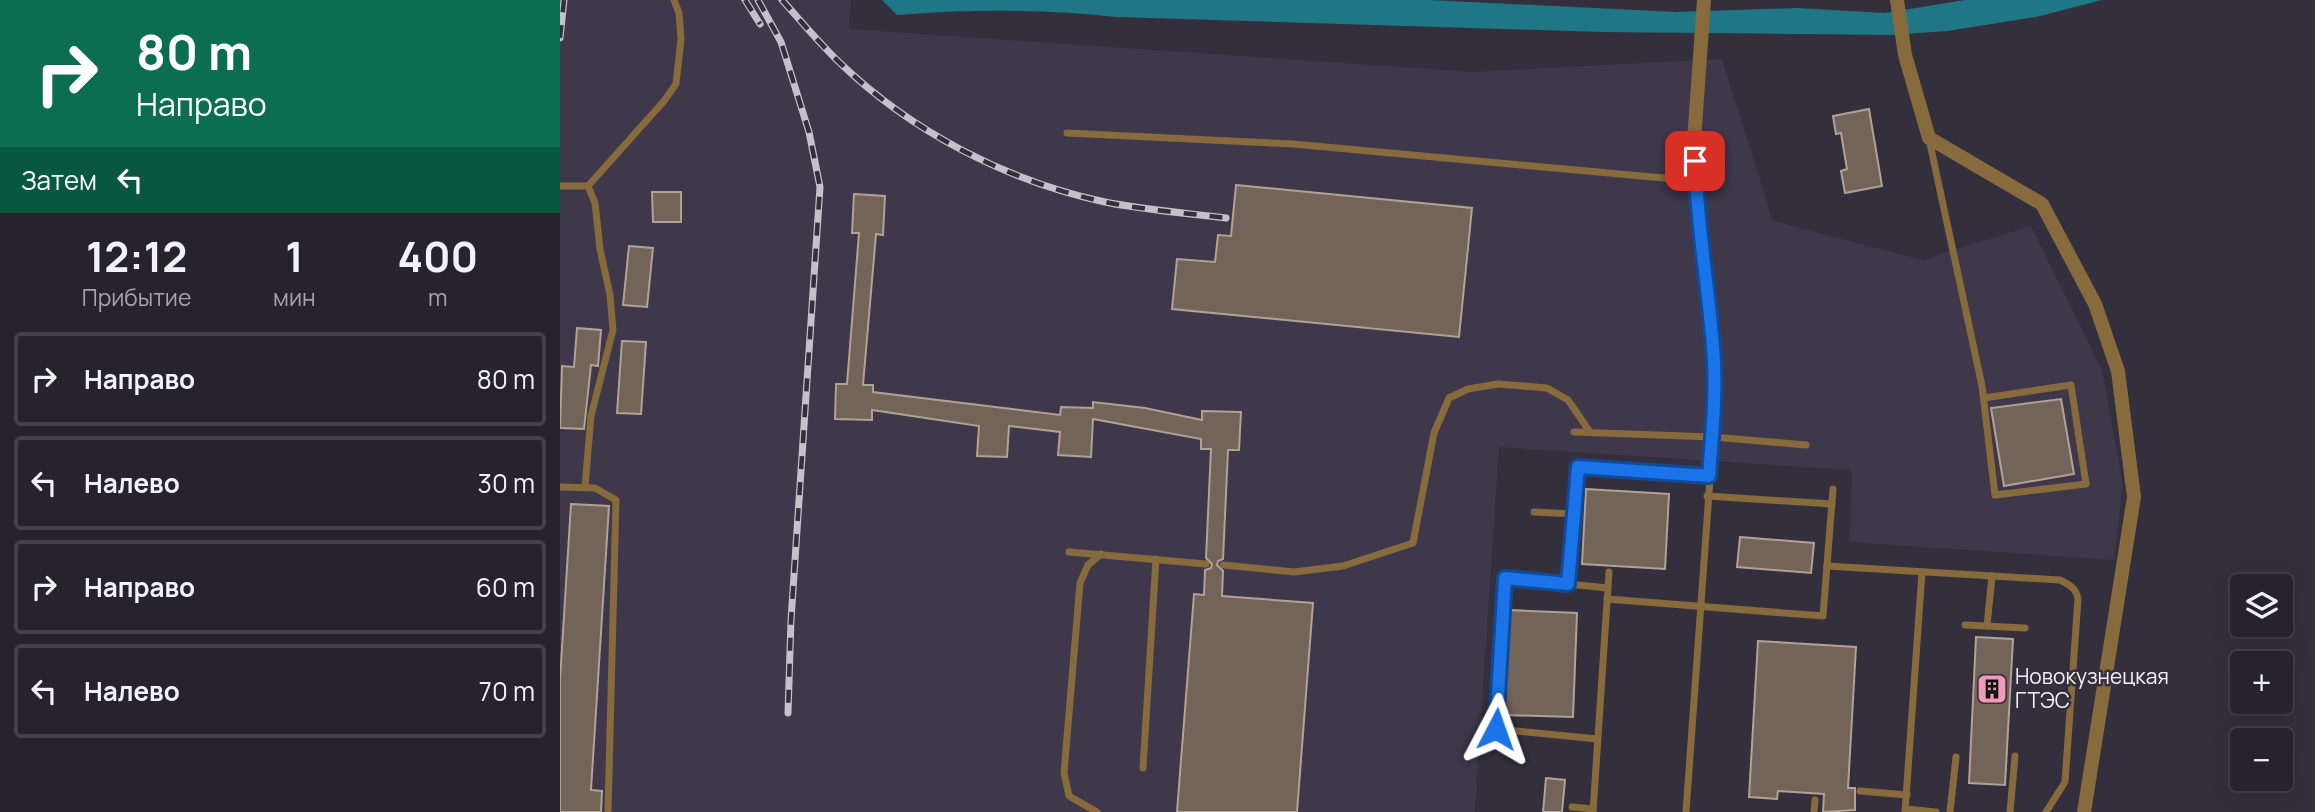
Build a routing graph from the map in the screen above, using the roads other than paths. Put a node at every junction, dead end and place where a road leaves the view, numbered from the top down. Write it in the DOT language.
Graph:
graph roads {
  1 [pos="674,0"];
  2 [pos="1704,0"];
  3 [pos="1897,2"];
  4 [pos="1067,133"];
  5 [pos="1929,138"];
  6 [pos="1696,181"];
  7 [pos="560,186"];
  8 [pos="588,186"];
  9 [pos="1984,398"];
  10 [pos="1574,432"];
  11 [pos="1590,432"];
  12 [pos="1713,438"];
  13 [pos="1805,445"];
  14 [pos="1709,476"];
  15 [pos="560,487"];
  16 [pos="584,487"];
  17 [pos="1833,489"];
  18 [pos="1707,496"];
  19 [pos="1832,504"];
  20 [pos="1534,512"];
  21 [pos="1574,514"];
  22 [pos="1069,552"];
  23 [pos="1101,554"];
  24 [pos="1156,559"];
  25 [pos="1206,564"];
  26 [pos="1223,565"];
  27 [pos="1827,566"];
  28 [pos="1609,572"];
  29 [pos="1922,572"];
  30 [pos="1992,576"];
  31 [pos="1568,584"];
  32 [pos="1608,588"];
  33 [pos="1607,599"];
  34 [pos="1700,605"];
  35 [pos="1965,625"];
  36 [pos="1987,626"];
  37 [pos="2025,628"];
  38 [pos="1597,738"];
  39 [pos="2015,756"];
  40 [pos="1956,757"];
  41 [pos="1143,768"];
  42 [pos="1860,792"];
  43 [pos="1907,795"];
  44 [pos="1815,800"];
  45 [pos="1572,807"];
  46 [pos="1593,810"];
  47 [pos="1905,811"];
  48 [pos="608,812"];
  49 [pos="1097,812"];
  50 [pos="1686,812"];
  51 [pos="1814,812"];
  52 [pos="1936,812"];
  53 [pos="1951,812"];
  54 [pos="2010,812"];
  55 [pos="2046,812"];
  56 [pos="2084,812"];
  1 -- 8 [label="lane"];
  2 -- 6 [label="street"];
  3 -- 5 [label="street"];
  4 -- 6 [label="lane"];
  5 -- 9 [label="lane"];
  5 -- 56 [label="street"];
  6 -- 12 [label="street"];
  7 -- 8 [label="lane"];
  8 -- 16 [label="lane"];
  9 -- 9 [label="lane"];
  10 -- 11 [label="lane"];
  11 -- 12 [label="lane"];
  11 -- 26 [label="lane"];
  12 -- 13 [label="lane"];
  12 -- 14 [label="lane"];
  14 -- 18 [label="lane"];
  14 -- 21 [label="lane"];
  15 -- 16 [label="lane"];
  16 -- 48 [label="lane"];
  17 -- 19 [label="lane"];
  18 -- 19 [label="lane"];
  18 -- 34 [label="lane"];
  19 -- 27 [label="lane"];
  20 -- 21 [label="lane"];
  21 -- 31 [label="lane"];
  22 -- 23 [label="lane"];
  23 -- 24 [label="lane"];
  23 -- 49 [label="lane"];
  24 -- 25 [label="lane"];
  24 -- 41 [label="lane"];
  27 -- 29 [label="lane"];
  27 -- 34 [label="lane"];
  28 -- 32 [label="lane"];
  29 -- 30 [label="lane"];
  29 -- 43 [label="lane"];
  30 -- 36 [label="lane"];
  30 -- 55 [label="lane"];
  31 -- 32 [label="lane"];
  31 -- 38 [label="lane"];
  32 -- 33 [label="lane"];
  33 -- 34 [label="lane"];
  33 -- 38 [label="lane"];
  34 -- 50 [label="lane"];
  35 -- 36 [label="lane"];
  36 -- 37 [label="lane"];
  38 -- 46 [label="lane"];
  39 -- 54 [label="lane"];
  40 -- 53 [label="lane"];
  42 -- 43 [label="lane"];
  43 -- 47 [label="lane"];
  44 -- 51 [label="lane"];
  45 -- 46 [label="lane"];
  47 -- 52 [label="lane"];
}
